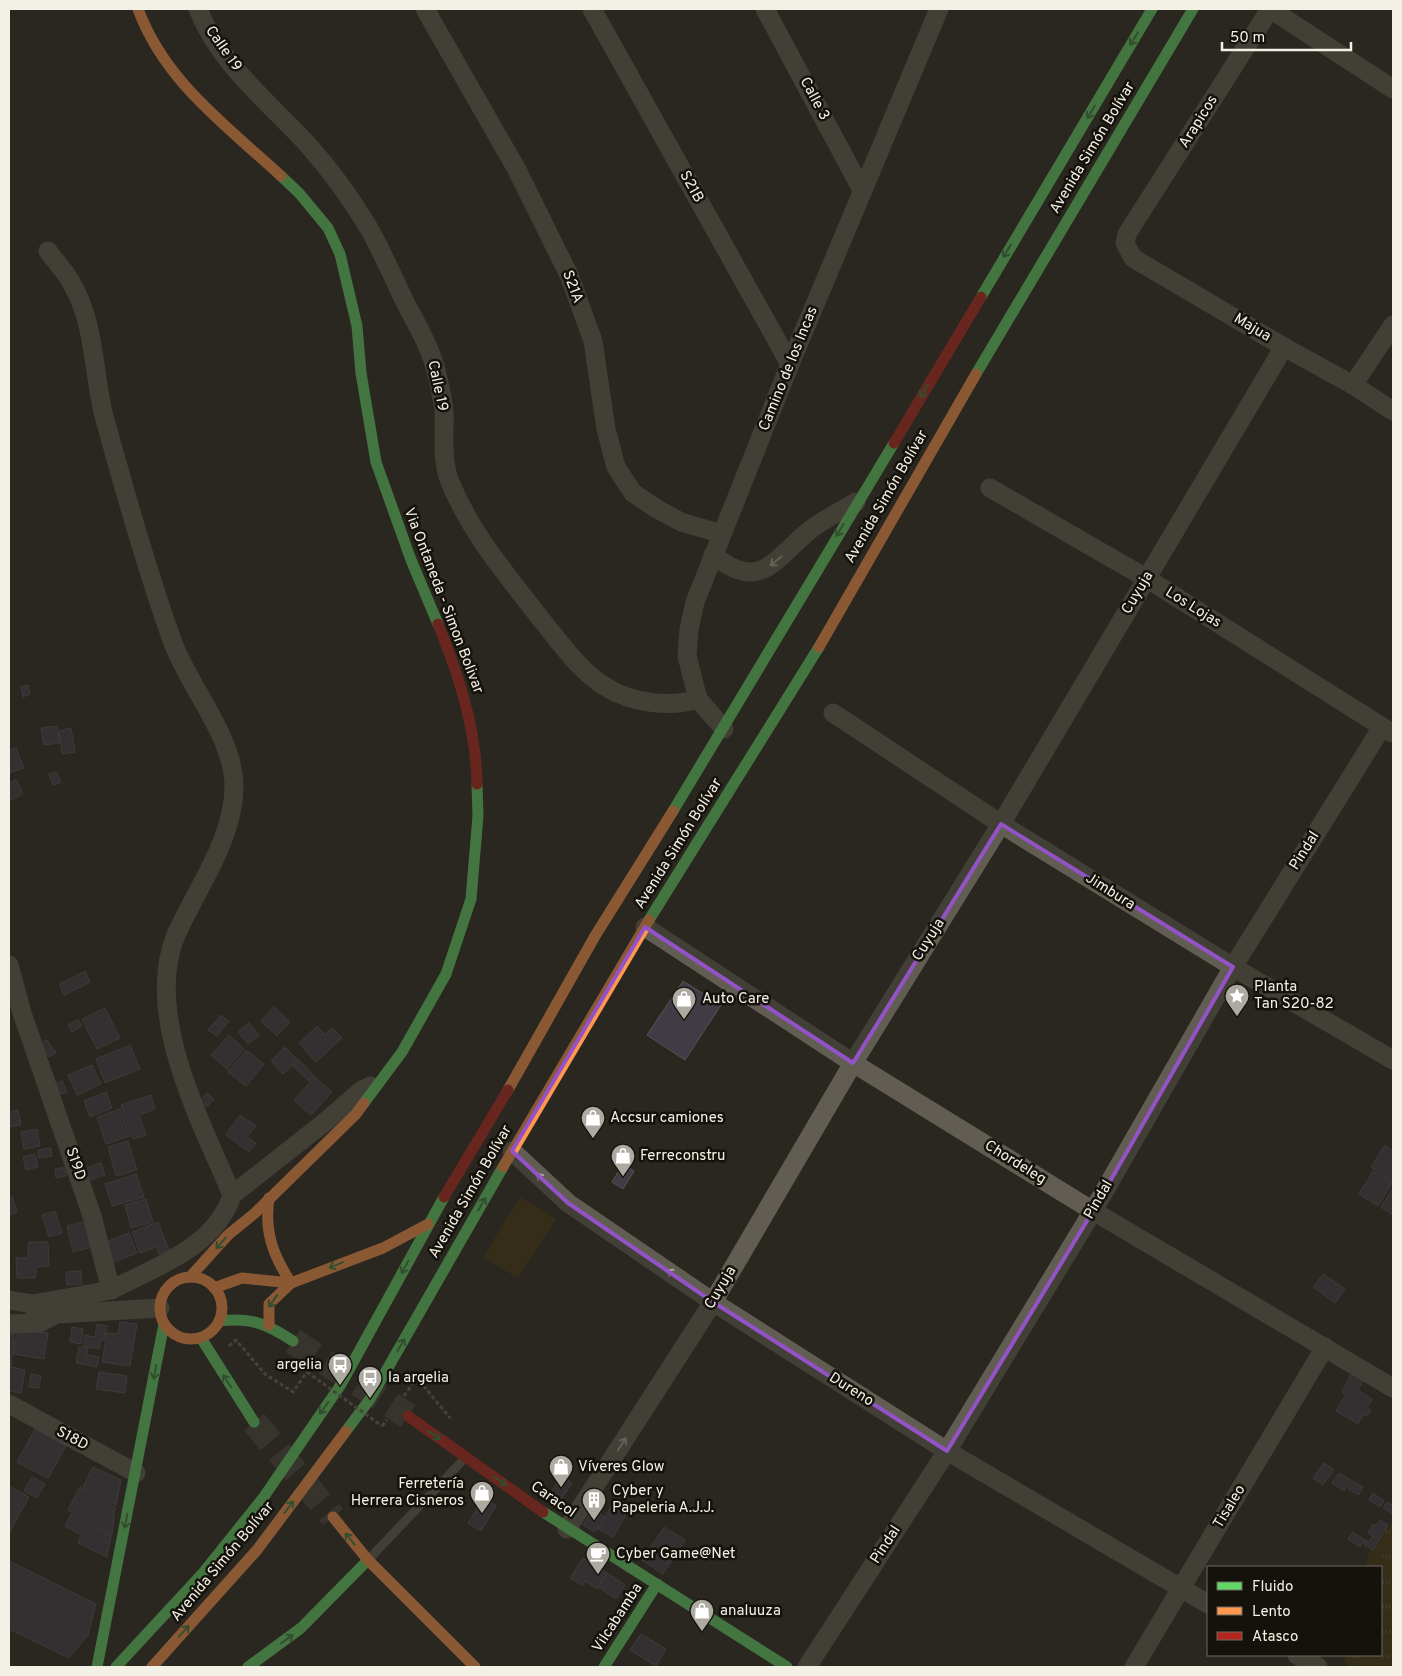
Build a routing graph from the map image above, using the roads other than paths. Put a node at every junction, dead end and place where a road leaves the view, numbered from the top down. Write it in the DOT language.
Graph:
graph roads {
  1 [pos="138,9"];
  2 [pos="198,9"];
  3 [pos="425,9"];
  4 [pos="592,9"];
  5 [pos="765,9"];
  6 [pos="939,9"];
  7 [pos="1152,9"];
  8 [pos="1193,9"];
  9 [pos="1270,9"];
  10 [pos="1393,89"];
  11 [pos="862,190"];
  12 [pos="1127,234"];
  13 [pos="48,251"];
  14 [pos="1393,325"];
  15 [pos="1284,347"];
  16 [pos="790,364"];
  17 [pos="1353,385"];
  18 [pos="1393,411"];
  19 [pos="990,488"];
  20 [pos="858,501"];
  21 [pos="722,534"];
  22 [pos="713,555"];
  23 [pos="1146,578"];
  24 [pos="698,699"];
  25 [pos="834,713"];
  26 [pos="724,729"];
  27 [pos="1388,730"];
  28 [pos="1001,824"];
  29 [pos="645,927"];
  30 [pos="9,965"];
  31 [pos="1233,967"];
  32 [pos="1393,1060"];
  33 [pos="853,1063"];
  34 [pos="377,1086"];
  35 [pos="512,1151"];
  36 [pos="232,1195"];
  37 [pos="269,1198"];
  38 [pos="1093,1211"];
  39 [pos="255,1213"];
  40 [pos="428,1224"];
  41 [pos="236,1244"];
  42 [pos="218,1274"];
  43 [pos="190,1278"];
  44 [pos="292,1283"];
  45 [pos="213,1287"];
  46 [pos="111,1290"];
  47 [pos="9,1300"];
  48 [pos="713,1302"];
  49 [pos="33,1304"];
  50 [pos="162,1316"];
  51 [pos="219,1321"];
  52 [pos="39,1323"];
  53 [pos="9,1324"];
  54 [pos="269,1325"];
  55 [pos="201,1338"];
  56 [pos="293,1341"];
  57 [pos="1325,1347"];
  58 [pos="1393,1388"];
  59 [pos="9,1404"];
  60 [pos="408,1416"];
  61 [pos="254,1422"];
  62 [pos="947,1451"];
  63 [pos="466,1457"];
  64 [pos="136,1473"];
  65 [pos="333,1517"];
  66 [pos="567,1529"];
  67 [pos="368,1560"];
  68 [pos="657,1584"];
  69 [pos="1182,1588"];
  70 [pos="1207,1603"];
  71 [pos="1298,1656"];
  72 [pos="97,1667"];
  73 [pos="116,1667"];
  74 [pos="152,1667"];
  75 [pos="248,1667"];
  76 [pos="475,1667"];
  77 [pos="604,1667"];
  78 [pos="787,1667"];
  79 [pos="807,1667"];
  80 [pos="1134,1667"];
  81 [pos="1318,1667"];
  1 -- 34 [label="main road, Via Ontaneda - Simon Bolivar"];
  2 -- 24 [label="street, Calle 19"];
  3 -- 21 [label="street, S21A"];
  4 -- 16 [label="street, S21B"];
  5 -- 11 [label="street, Calle 3"];
  6 -- 11 [label="street, Camino de los Incas"];
  7 -- 20 [label="main road, Avenida Simón Bolívar, one-way"];
  8 -- 29 [label="main road, Avenida Simón Bolívar"];
  9 -- 10 [label="street"];
  9 -- 12 [label="street, Arapicos"];
  11 -- 16 [label="street, Camino de los Incas"];
  12 -- 15 [label="street, Majua"];
  13 -- 36 [label="street"];
  14 -- 17 [label="street"];
  15 -- 17 [label="street, Majua"];
  15 -- 23 [label="street, Cuyuja"];
  16 -- 21 [label="street, Camino de los Incas"];
  17 -- 18 [label="street, Majua"];
  19 -- 23 [label="street, Los Lojas"];
  20 -- 22 [label="street, one-way"];
  20 -- 26 [label="main road, Avenida Simón Bolívar, one-way"];
  21 -- 22 [label="street, Camino de los Incas"];
  22 -- 24 [label="street, Camino de los Incas"];
  23 -- 27 [label="street, Los Lojas"];
  23 -- 28 [label="street, Cuyuja"];
  24 -- 26 [label="street, Camino de los Incas"];
  25 -- 28 [label="street, Jimbura"];
  26 -- 40 [label="main road, Avenida Simón Bolívar"];
  27 -- 31 [label="street, Pindal"];
  28 -- 31 [label="street, Jimbura"];
  28 -- 33 [label="street, Cuyuja"];
  29 -- 33 [label="street, Chordeleg"];
  29 -- 35 [label="main road, Avenida Simón Bolívar"];
  30 -- 46 [label="street, S19D"];
  31 -- 32 [label="street, Jimbura"];
  31 -- 38 [label="street, Pindal"];
  33 -- 38 [label="street, Chordeleg"];
  33 -- 48 [label="street, Cuyuja"];
  34 -- 36 [label="street"];
  34 -- 37 [label="main road, Via Ontaneda - Simon Bolivar"];
  48 -- 35 [label="street, Dureno, one-way"];
  74 -- 35 [label="main road, Avenida Simón Bolívar, one-way"];
  36 -- 46 [label="street"];
  37 -- 39 [label="main road, Via Ontaneda - Simon Bolivar"];
  37 -- 44 [label="main road"];
  38 -- 57 [label="street, Chordeleg"];
  38 -- 62 [label="street, Pindal"];
  39 -- 41 [label="main road, Via Ontaneda - Simon Bolivar"];
  39 -- 43 [label="main road, Via Ontaneda - Simon Bolivar, one-way"];
  40 -- 44 [label="main road, one-way"];
  40 -- 73 [label="main road, Avenida Simón Bolívar, one-way"];
  42 -- 45 [label="main road"];
  43 -- 45 [label="main road"];
  43 -- 50 [label="main road"];
  44 -- 45 [label="main road"];
  44 -- 54 [label="main road, one-way"];
  45 -- 51 [label="main road"];
  46 -- 49 [label="street"];
  47 -- 49 [label="street"];
  48 -- 62 [label="street, Dureno"];
  66 -- 48 [label="street, Cuyuja, one-way"];
  49 -- 52 [label="street"];
  50 -- 52 [label="street"];
  50 -- 55 [label="main road"];
  50 -- 64 [label="main road, one-way"];
  51 -- 54 [label="main road"];
  51 -- 55 [label="main road"];
  52 -- 53 [label="street"];
  54 -- 56 [label="main road"];
  61 -- 55 [label="main road, one-way"];
  57 -- 58 [label="street, Chordeleg"];
  57 -- 69 [label="street, Tisaleo"];
  59 -- 64 [label="street, S18D"];
  60 -- 63 [label="main road, Caracol, one-way"];
  62 -- 69 [label="street, Dureno"];
  62 -- 79 [label="street, Pindal"];
  63 -- 66 [label="main road, Caracol, one-way"];
  63 -- 67 [label="lane"];
  64 -- 72 [label="main road, one-way"];
  67 -- 65 [label="main road, one-way"];
  66 -- 68 [label="main road, Caracol"];
  75 -- 67 [label="main road, one-way"];
  67 -- 76 [label="main road"];
  68 -- 77 [label="main road, Vilcabamba"];
  68 -- 78 [label="main road, Caracol"];
  69 -- 70 [label="street, Dureno"];
  69 -- 80 [label="street, Tisaleo"];
  71 -- 81 [label="street"];
}
